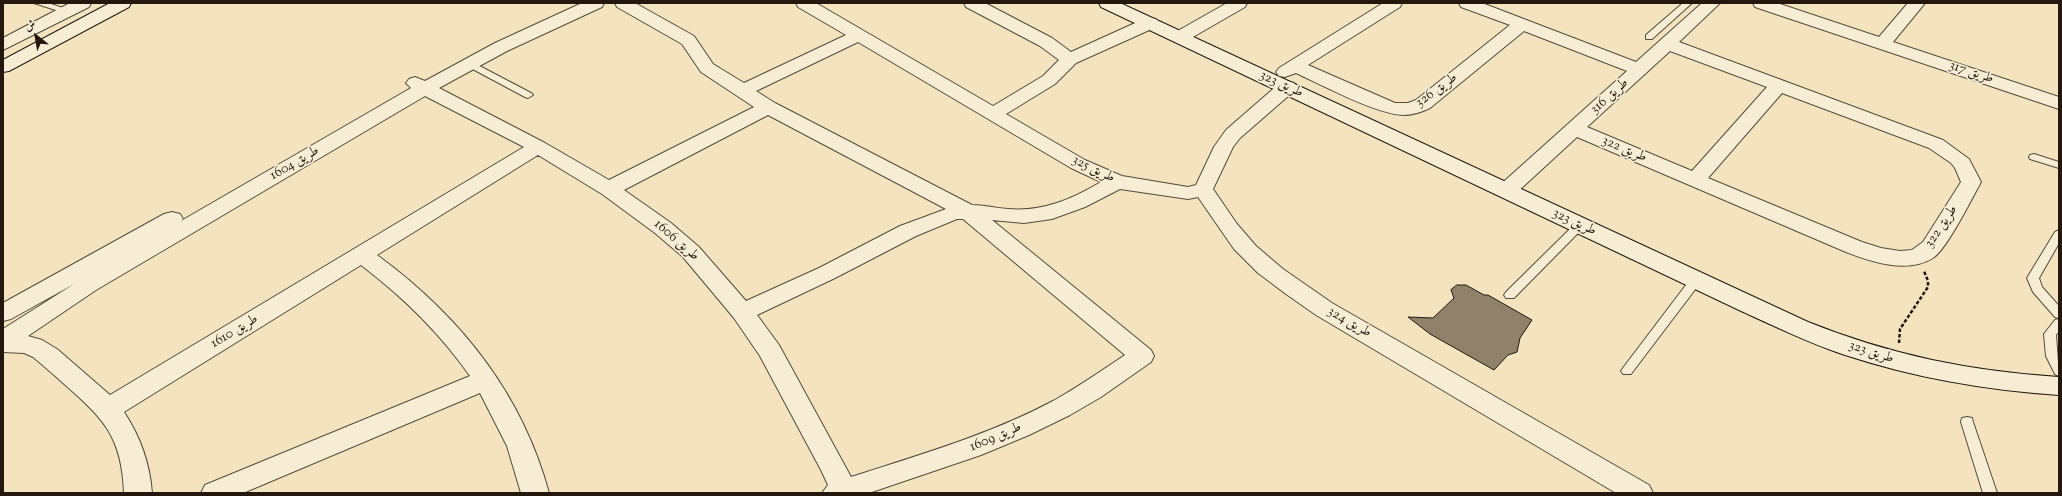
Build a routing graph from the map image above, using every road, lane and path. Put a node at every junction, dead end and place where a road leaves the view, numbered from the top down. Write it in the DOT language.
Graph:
graph roads {
  1 [pos="38,3"];
  2 [pos="83,3"];
  3 [pos="101,3"];
  4 [pos="123,3"];
  5 [pos="572,3"];
  6 [pos="596,3"];
  7 [pos="623,3"];
  8 [pos="804,3"];
  9 [pos="972,3"];
  10 [pos="1108,3"];
  11 [pos="1239,3"];
  12 [pos="1394,3"];
  13 [pos="1467,3"];
  14 [pos="1688,3"];
  15 [pos="1712,3"];
  16 [pos="1761,3"];
  17 [pos="1917,3"];
  18 [pos="68,11"];
  19 [pos="1150,23"];
  20 [pos="1522,24"];
  21 [pos="860,35"];
  22 [pos="1649,36"];
  23 [pos="1180,37"];
  24 [pos="1668,44"];
  25 [pos="1882,44"];
  26 [pos="3,46"];
  27 [pos="3,54"];
  28 [pos="1070,59"];
  29 [pos="470,64"];
  30 [pos="1295,66"];
  31 [pos="3,67"];
  32 [pos="1640,70"];
  33 [pos="1280,84"];
  34 [pos="420,85"];
  35 [pos="1778,86"];
  36 [pos="742,91"];
  37 [pos="528,95"];
  38 [pos="2059,102"];
  39 [pos="768,107"];
  40 [pos="994,113"];
  41 [pos="1575,129"];
  42 [pos="538,147"];
  43 [pos="2034,157"];
  44 [pos="2059,165"];
  45 [pos="1695,180"];
  46 [pos="1117,182"];
  47 [pos="608,189"];
  48 [pos="1203,189"];
  49 [pos="1507,190"];
  50 [pos="967,211"];
  51 [pos="1579,226"];
  52 [pos="2059,234"];
  53 [pos="362,255"];
  54 [pos="1909,257"];
  55 [pos="1696,280"];
  56 [pos="1510,295"];
  57 [pos="7,310"];
  58 [pos="742,312"];
  59 [pos="2059,314"];
  60 [pos="30,322"];
  61 [pos="2059,323"];
  62 [pos="3,342"];
  63 [pos="1906,364"];
  64 [pos="1627,371"];
  65 [pos="2059,371"];
  66 [pos="485,380"];
  67 [pos="2059,386"];
  68 [pos="108,409"];
  69 [pos="1967,422"];
  70 [pos="842,492"];
  71 [pos="138,493"];
  72 [pos="215,493"];
  73 [pos="535,493"];
  74 [pos="1639,493"];
  75 [pos="1990,493"];
  1 -- 18 [label="lane"];
  2 -- 18 [label="street"];
  3 -- 27 [label="street"];
  4 -- 31 [label="street"];
  5 -- 34 [label="street, طريق 1604"];
  6 -- 29 [label="street, طريق 1604"];
  7 -- 36 [label="street"];
  8 -- 21 [label="street, طريق 325"];
  9 -- 28 [label="street"];
  10 -- 19 [label="street, طريق 323"];
  11 -- 23 [label="street"];
  12 -- 30 [label="street"];
  13 -- 20 [label="street"];
  14 -- 22 [label="lane"];
  15 -- 24 [label="street, طريق 316"];
  16 -- 25 [label="street, طريق 317"];
  17 -- 25 [label="street"];
  18 -- 26 [label="street"];
  19 -- 23 [label="street, طريق 323"];
  19 -- 28 [label="street"];
  20 -- 30 [label="street, طريق 326"];
  20 -- 32 [label="street"];
  21 -- 36 [label="street"];
  21 -- 40 [label="street, طريق 325"];
  23 -- 33 [label="street, طريق 323"];
  24 -- 32 [label="street, طريق 316"];
  24 -- 35 [label="street, طريق 322"];
  25 -- 38 [label="street, طريق 317"];
  28 -- 40 [label="street"];
  29 -- 34 [label="street, طريق 1604"];
  29 -- 37 [label="lane"];
  30 -- 33 [label="street"];
  32 -- 41 [label="street, طريق 316"];
  33 -- 48 [label="street"];
  33 -- 49 [label="street, طريق 323"];
  34 -- 42 [label="street, طريق 1606"];
  34 -- 57 [label="street, طريق 1604"];
  34 -- 60 [label="street, طريق 1604"];
  35 -- 45 [label="street"];
  35 -- 54 [label="street, طريق 322"];
  36 -- 39 [label="street"];
  39 -- 47 [label="street"];
  39 -- 50 [label="street"];
  40 -- 46 [label="street, طريق 325"];
  41 -- 45 [label="street, طريق 322"];
  41 -- 49 [label="street, طريق 316"];
  42 -- 47 [label="street, طريق 1606"];
  42 -- 53 [label="street, طريق 1610"];
  43 -- 44 [label="lane"];
  45 -- 54 [label="street, طريق 322"];
  46 -- 48 [label="street, طريق 325"];
  46 -- 50 [label="street"];
  47 -- 58 [label="street, طريق 1606"];
  48 -- 74 [label="street, طريق 324"];
  49 -- 51 [label="street, طريق 323"];
  50 -- 58 [label="street"];
  50 -- 70 [label="street, طريق 1609"];
  51 -- 55 [label="street, طريق 323"];
  51 -- 56 [label="lane"];
  52 -- 59 [label="lane"];
  53 -- 66 [label="street"];
  53 -- 68 [label="street, طريق 1610"];
  54 -- 63 [label="path"];
  55 -- 63 [label="street, طريق 323"];
  55 -- 64 [label="lane"];
  57 -- 60 [label="street"];
  58 -- 70 [label="street, طريق 1606"];
  60 -- 62 [label="street, طريق 1604"];
  61 -- 65 [label="lane"];
  62 -- 68 [label="street, طريق 1604"];
  63 -- 67 [label="street, طريق 323"];
  66 -- 72 [label="street"];
  66 -- 73 [label="street"];
  68 -- 71 [label="street"];
  69 -- 75 [label="lane"];
}
